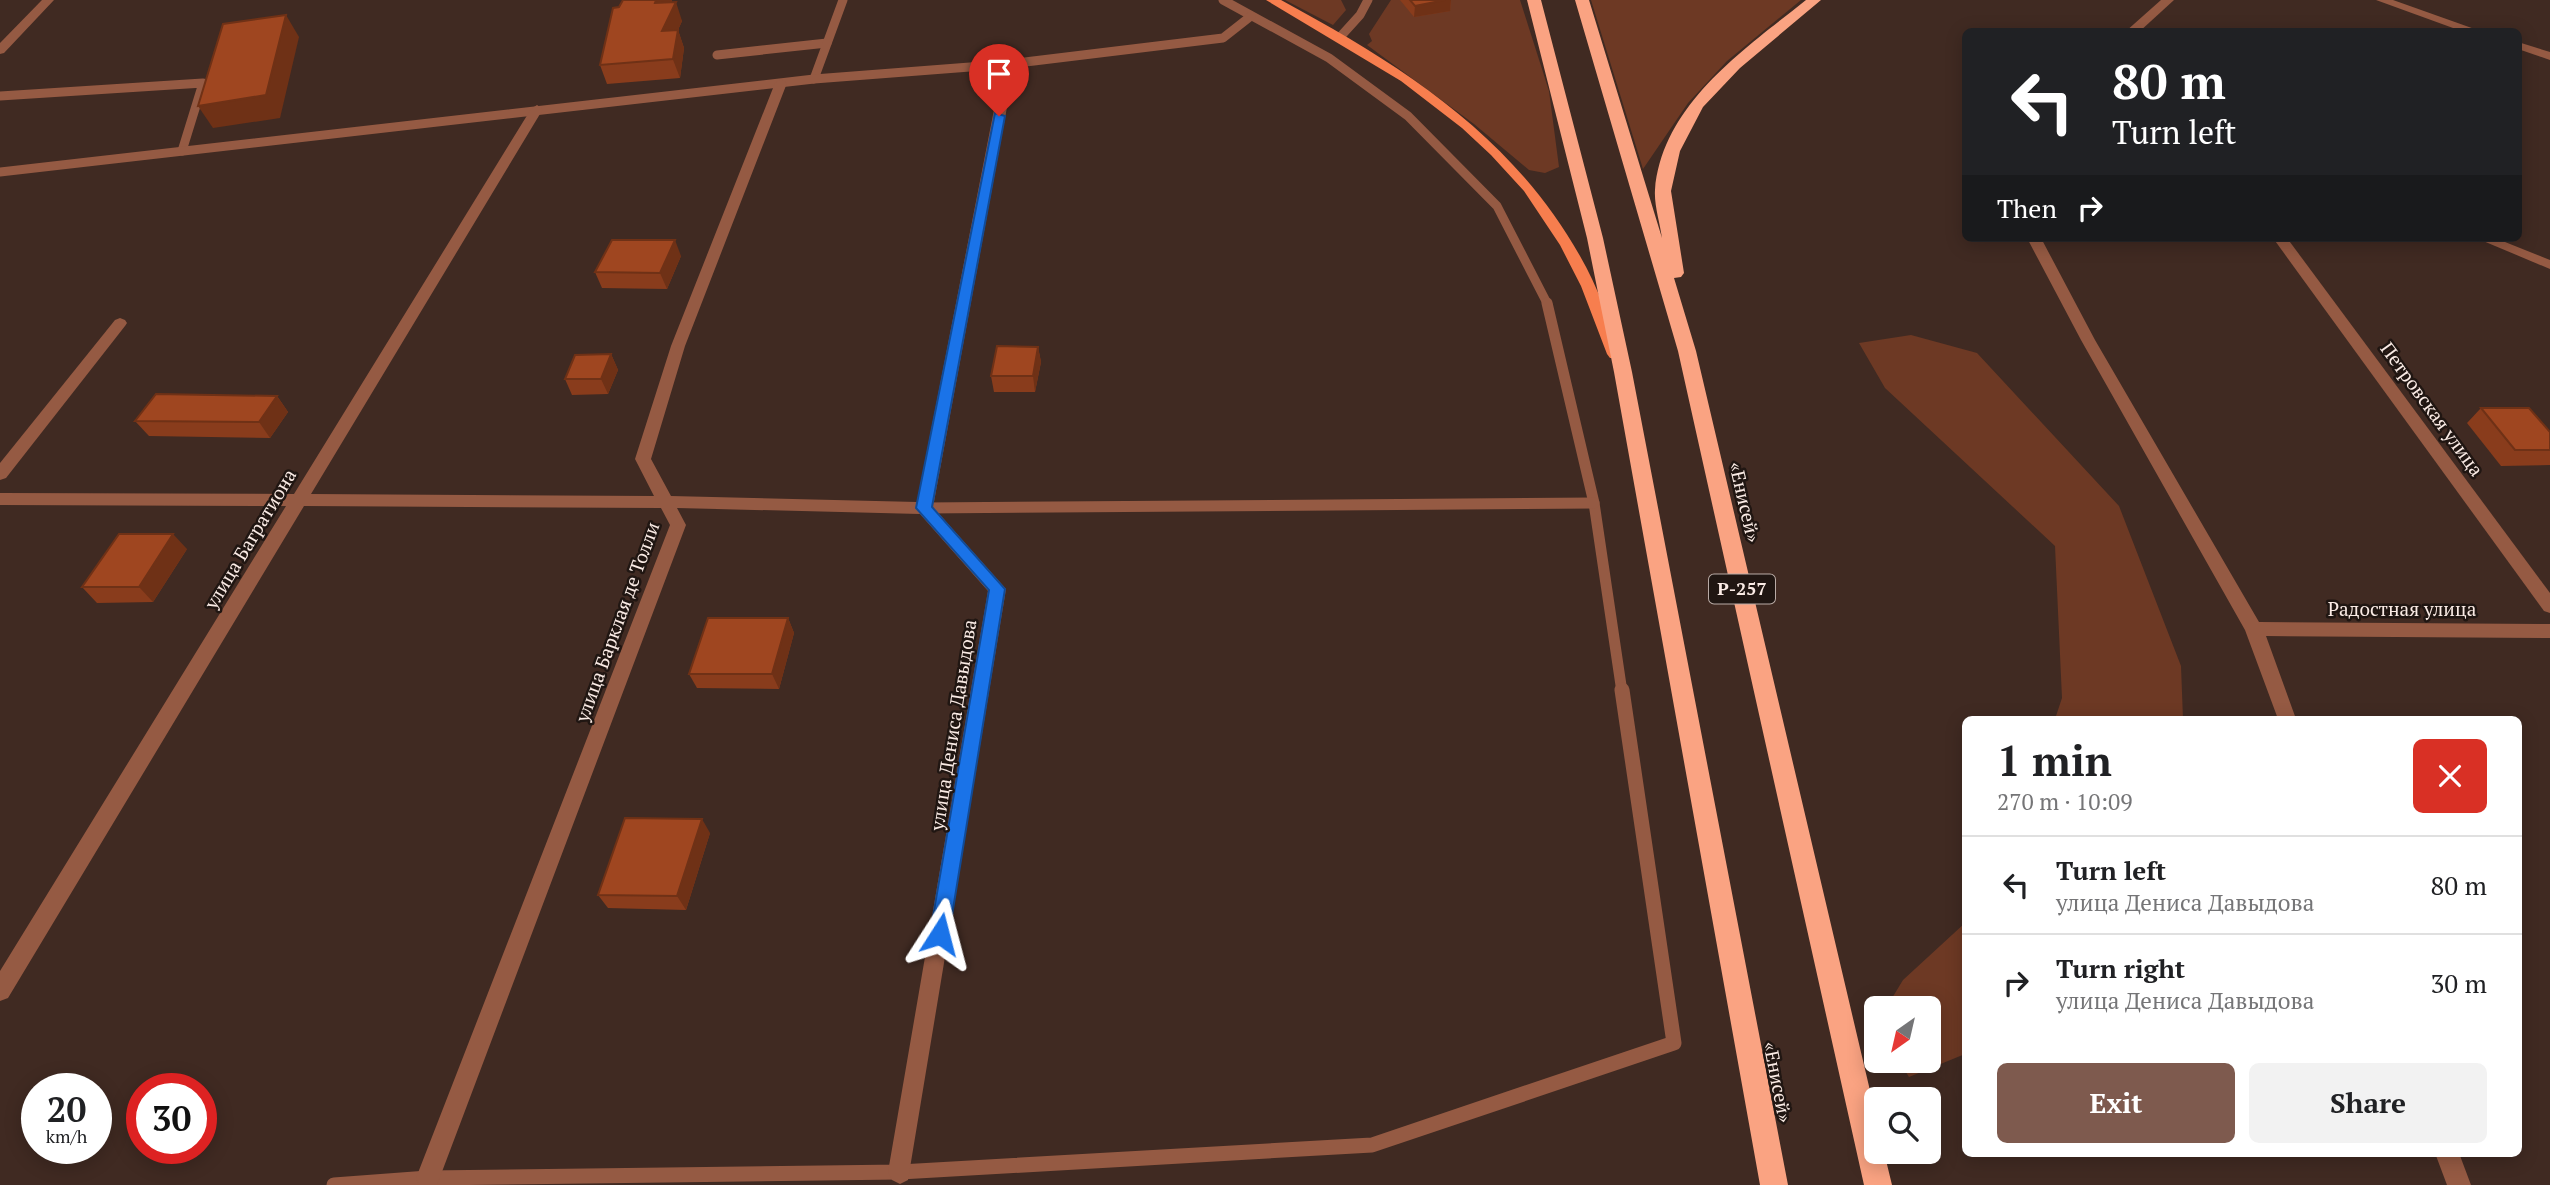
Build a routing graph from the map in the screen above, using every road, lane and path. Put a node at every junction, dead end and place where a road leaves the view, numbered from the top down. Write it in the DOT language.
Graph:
graph roads {
  1 [pos="48,0"];
  2 [pos="843,0"];
  3 [pos="1223,0"];
  4 [pos="1272,0"];
  5 [pos="1368,0"];
  6 [pos="1534,0"];
  7 [pos="1582,0"];
  8 [pos="1814,0"];
  9 [pos="2168,0"];
  10 [pos="2382,0"];
  11 [pos="1251,16"];
  12 [pos="2136,28"];
  13 [pos="2465,28"];
  14 [pos="1340,36"];
  15 [pos="827,43"];
  16 [pos="2522,46"];
  17 [pos="0,50"];
  18 [pos="717,55"];
  19 [pos="2550,56"];
  20 [pos="1009,64"];
  21 [pos="814,79"];
  22 [pos="781,83"];
  23 [pos="0,96"];
  24 [pos="537,109"];
  25 [pos="182,151"];
  26 [pos="0,172"];
  27 [pos="2036,242"];
  28 [pos="2283,242"];
  29 [pos="2493,242"];
  30 [pos="2550,265"];
  31 [pos="120,323"];
  32 [pos="1687,351"];
  33 [pos="1623,372"];
  34 [pos="0,474"];
  35 [pos="0,499"];
  36 [pos="298,499"];
  37 [pos="668,502"];
  38 [pos="1594,503"];
  39 [pos="924,508"];
  40 [pos="2550,606"];
  41 [pos="2254,629"];
  42 [pos="2550,631"];
  43 [pos="2286,716"];
  44 [pos="0,991"];
  45 [pos="2448,1157"];
  46 [pos="900,1172"];
  47 [pos="433,1181"];
  48 [pos="334,1185"];
  49 [pos="1774,1185"];
  50 [pos="1878,1185"];
  51 [pos="2459,1185"];
  1 -- 17 [label="street"];
  2 -- 15 [label="lane"];
  3 -- 11 [label="lane"];
  4 -- 14 [label="main road"];
  5 -- 14 [label="lane"];
  6 -- 33 [label="highway, «Енисей»"];
  7 -- 32 [label="highway, «Енисей» / Р-257"];
  8 -- 32 [label="highway"];
  9 -- 12 [label="street"];
  10 -- 13 [label="street"];
  11 -- 20 [label="lane"];
  11 -- 38 [label="lane"];
  14 -- 33 [label="main road"];
  15 -- 18 [label="lane"];
  15 -- 21 [label="lane"];
  16 -- 19 [label="street"];
  20 -- 21 [label="lane"];
  20 -- 39 [label="street"];
  21 -- 22 [label="lane"];
  22 -- 24 [label="lane"];
  22 -- 37 [label="street, улица Барклая де Толли"];
  23 -- 25 [label="lane"];
  24 -- 25 [label="lane"];
  24 -- 36 [label="street, улица Багратиона"];
  25 -- 26 [label="lane"];
  27 -- 41 [label="street"];
  28 -- 40 [label="street, Петровская улица"];
  29 -- 30 [label="street"];
  31 -- 34 [label="street"];
  32 -- 50 [label="highway, «Енисей» / Р-257"];
  33 -- 49 [label="highway, «Енисей»"];
  35 -- 36 [label="street"];
  36 -- 37 [label="street"];
  36 -- 44 [label="street, улица Багратиона"];
  37 -- 39 [label="street"];
  37 -- 47 [label="street, улица Барклая де Толли"];
  38 -- 39 [label="lane"];
  38 -- 46 [label="lane"];
  39 -- 46 [label="street, улица Дениса Давыдова"];
  41 -- 42 [label="street, Радостная улица"];
  41 -- 43 [label="street"];
  45 -- 51 [label="street"];
  46 -- 47 [label="lane"];
  47 -- 48 [label="lane"];
}
